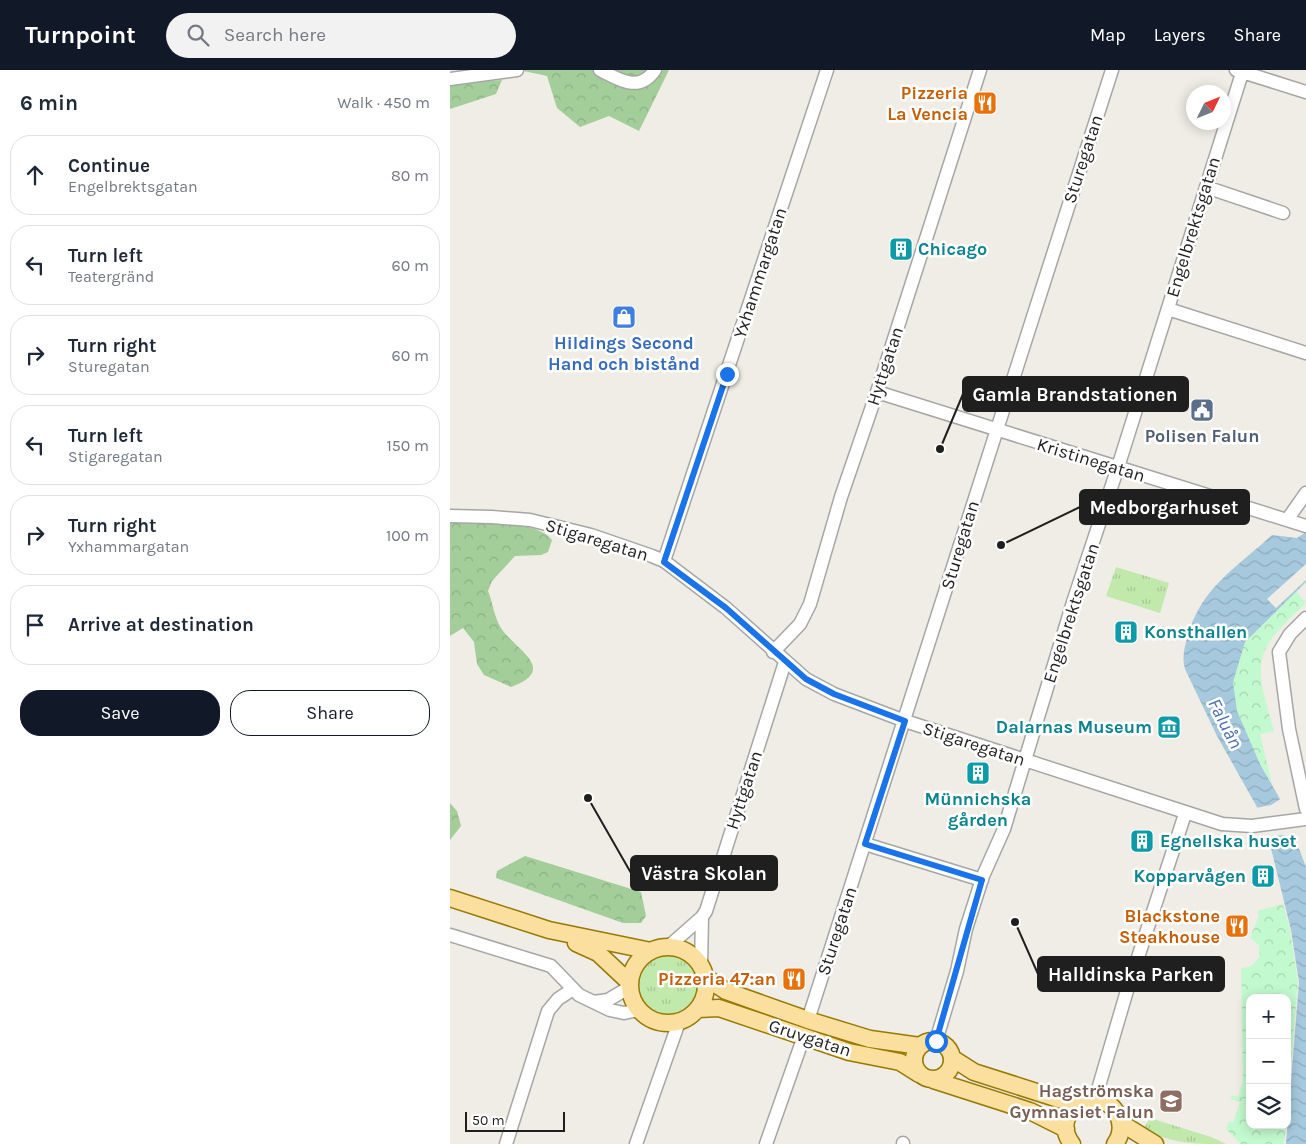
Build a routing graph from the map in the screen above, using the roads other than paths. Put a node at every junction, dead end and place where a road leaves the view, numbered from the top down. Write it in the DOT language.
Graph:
graph roads {
  1 [pos="517,70"];
  2 [pos="600,70"];
  3 [pos="655,70"];
  4 [pos="827,70"];
  5 [pos="980,70"];
  6 [pos="1112,70"];
  7 [pos="1240,71"];
  8 [pos="450,80"];
  9 [pos="1306,92"];
  10 [pos="1206,187"];
  11 [pos="1283,213"];
  12 [pos="1168,309"];
  13 [pos="1306,353"];
  14 [pos="877,392"];
  15 [pos="996,430"];
  16 [pos="1118,467"];
  17 [pos="1306,493"];
  18 [pos="450,516"];
  19 [pos="1287,520"];
  20 [pos="1306,526"];
  21 [pos="664,562"];
  22 [pos="1306,618"];
  23 [pos="773,652"];
  24 [pos="785,662"];
  25 [pos="905,721"];
  26 [pos="1024,761"];
  27 [pos="1306,809"];
  28 [pos="1186,814"];
  29 [pos="1306,819"];
  30 [pos="865,844"];
  31 [pos="982,880"];
  32 [pos="450,898"];
  33 [pos="702,918"];
  34 [pos="549,930"];
  35 [pos="450,935"];
  36 [pos="668,947"];
  37 [pos="651,951"];
  38 [pos="703,971"];
  39 [pos="630,985"];
  40 [pos="573,989"];
  41 [pos="594,1002"];
  42 [pos="698,1008"];
  43 [pos="638,1010"];
  44 [pos="808,1020"];
  45 [pos="679,1022"];
  46 [pos="804,1036"];
  47 [pos="936,1041"];
  48 [pos="920,1046"];
  49 [pos="952,1058"];
  50 [pos="926,1077"];
  51 [pos="1099,1100"];
  52 [pos="1076,1106"];
  53 [pos="1121,1123"];
  54 [pos="1066,1129"];
  55 [pos="506,1144"];
  56 [pos="636,1144"];
  57 [pos="766,1144"];
  58 [pos="1072,1144"];
  59 [pos="1115,1144"];
  60 [pos="1155,1144"];
  1 -- 8 [label="street"];
  2 -- 3 [label="street"];
  4 -- 21 [label="street, Yxhammargatan"];
  5 -- 14 [label="street, Hyttgatan"];
  6 -- 15 [label="street, Sturegatan"];
  7 -- 9 [label="street"];
  7 -- 10 [label="street, Engelbrektsgatan"];
  10 -- 11 [label="street"];
  10 -- 12 [label="street, Engelbrektsgatan"];
  12 -- 13 [label="street"];
  12 -- 16 [label="street, Engelbrektsgatan"];
  14 -- 15 [label="street, Kristinegatan"];
  14 -- 23 [label="street, Hyttgatan"];
  15 -- 16 [label="street, Kristinegatan"];
  15 -- 25 [label="street, Sturegatan"];
  16 -- 19 [label="street, Kristinegatan"];
  16 -- 26 [label="street, Engelbrektsgatan"];
  17 -- 19 [label="street"];
  18 -- 21 [label="street, Stigaregatan"];
  19 -- 20 [label="street, Kristinegatan"];
  21 -- 23 [label="street, Stigaregatan"];
  22 -- 27 [label="street"];
  23 -- 24 [label="street, Stigaregatan"];
  24 -- 25 [label="street, Stigaregatan"];
  24 -- 33 [label="street, Hyttgatan"];
  25 -- 26 [label="street, Stigaregatan"];
  25 -- 30 [label="street, Sturegatan"];
  26 -- 28 [label="street, Stigaregatan"];
  26 -- 31 [label="street, Engelbrektsgatan"];
  28 -- 29 [label="street, Stigaregatan"];
  28 -- 51 [label="street"];
  30 -- 31 [label="street"];
  30 -- 44 [label="street, Sturegatan"];
  31 -- 47 [label="street, Engelbrektsgatan"];
  32 -- 34 [label="main road"];
  33 -- 36 [label="street"];
  33 -- 38 [label="street, Hyttgatan"];
  34 -- 37 [label="main road"];
  34 -- 39 [label="main road"];
  35 -- 40 [label="street"];
  36 -- 37 [label="main road"];
  36 -- 38 [label="main road"];
  37 -- 39 [label="main road"];
  38 -- 42 [label="main road"];
  38 -- 44 [label="main road, Gruvgatan"];
  39 -- 41 [label="street"];
  39 -- 43 [label="main road"];
  40 -- 41 [label="street"];
  40 -- 55 [label="street"];
  41 -- 43 [label="street"];
  42 -- 45 [label="main road"];
  42 -- 46 [label="main road, Gruvgatan"];
  43 -- 45 [label="main road"];
  44 -- 48 [label="main road, Gruvgatan"];
  45 -- 56 [label="street"];
  46 -- 50 [label="main road, Gruvgatan"];
  46 -- 57 [label="street"];
  47 -- 48 [label="main road"];
  47 -- 49 [label="main road"];
  48 -- 50 [label="main road"];
  49 -- 50 [label="main road"];
  49 -- 52 [label="main road"];
  50 -- 54 [label="main road, Gruvgatan"];
  51 -- 52 [label="main road"];
  51 -- 53 [label="main road"];
  52 -- 54 [label="main road"];
  53 -- 59 [label="main road"];
  53 -- 60 [label="main road"];
  54 -- 58 [label="main road"];
}
